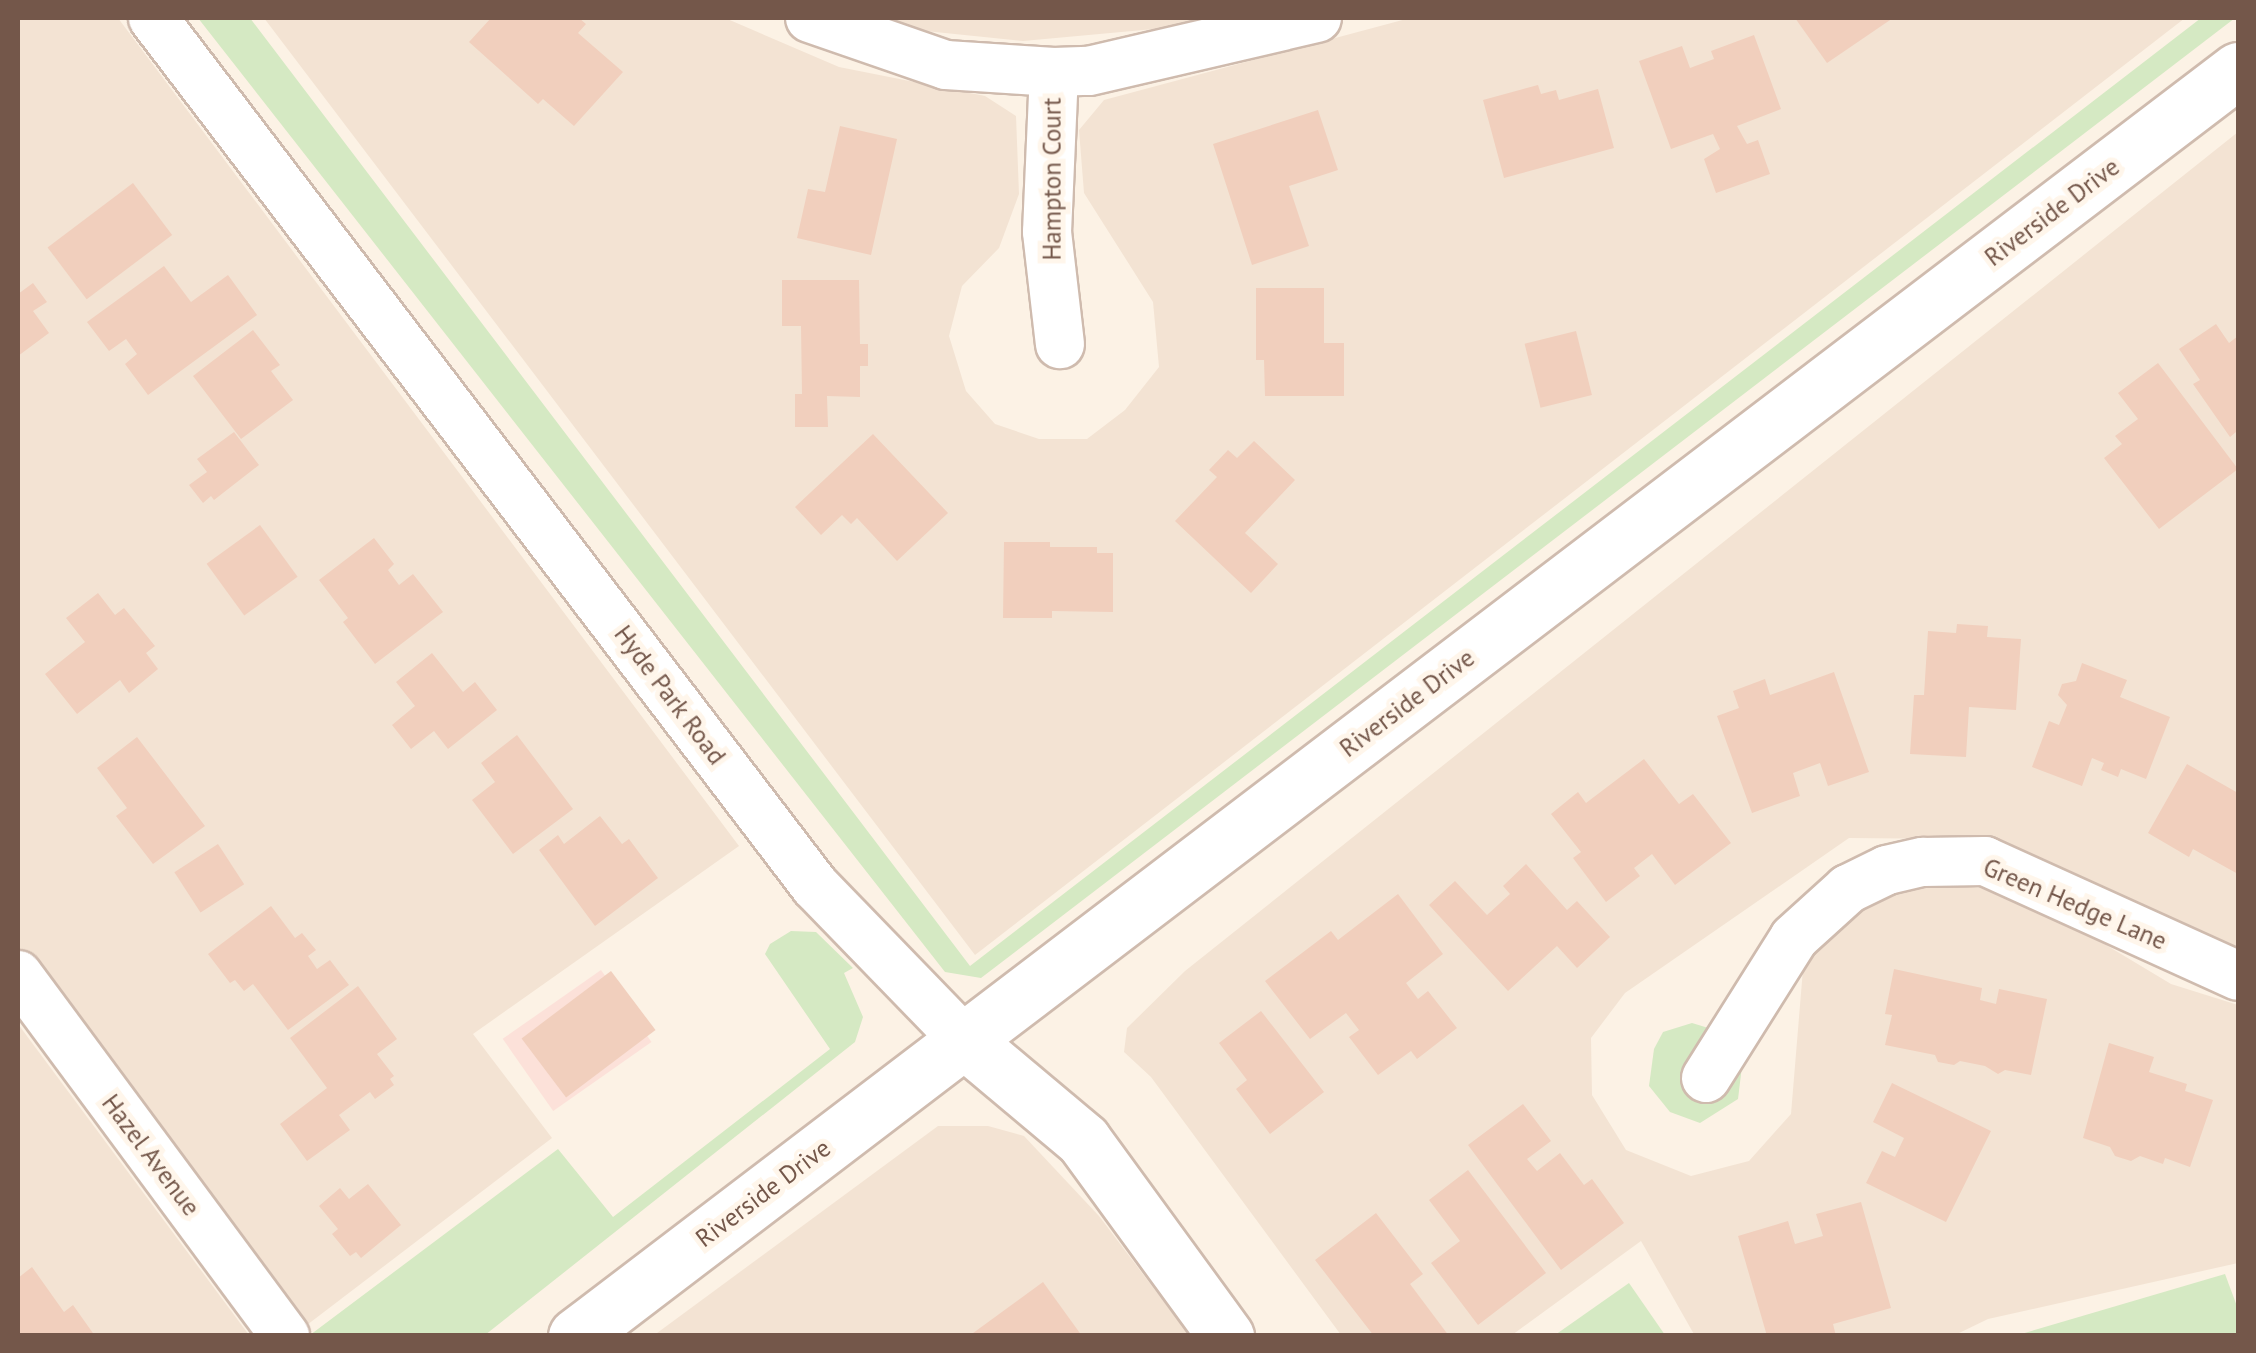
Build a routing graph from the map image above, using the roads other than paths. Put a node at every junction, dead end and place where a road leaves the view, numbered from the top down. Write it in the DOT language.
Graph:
graph roads {
  1 [pos="153,18"];
  2 [pos="810,18"];
  3 [pos="1317,18"];
  4 [pos="2238,70"];
  5 [pos="1054,72"];
  6 [pos="1060,344"];
  7 [pos="18,975"];
  8 [pos="2238,976"];
  9 [pos="964,1040"];
  10 [pos="1706,1078"];
  11 [pos="285,1336"];
  12 [pos="576,1336"];
  13 [pos="1226,1336"];
  1 -- 9 [label="street, Hyde Park Road"];
  2 -- 5 [label="street"];
  3 -- 5 [label="street"];
  4 -- 9 [label="main road, Riverside Drive"];
  5 -- 6 [label="street, Hampton Court"];
  7 -- 11 [label="street, Hazel Avenue"];
  8 -- 10 [label="street, Green Hedge Lane"];
  9 -- 12 [label="main road, Riverside Drive"];
  9 -- 13 [label="main road, Hyde Park Road"];
}
